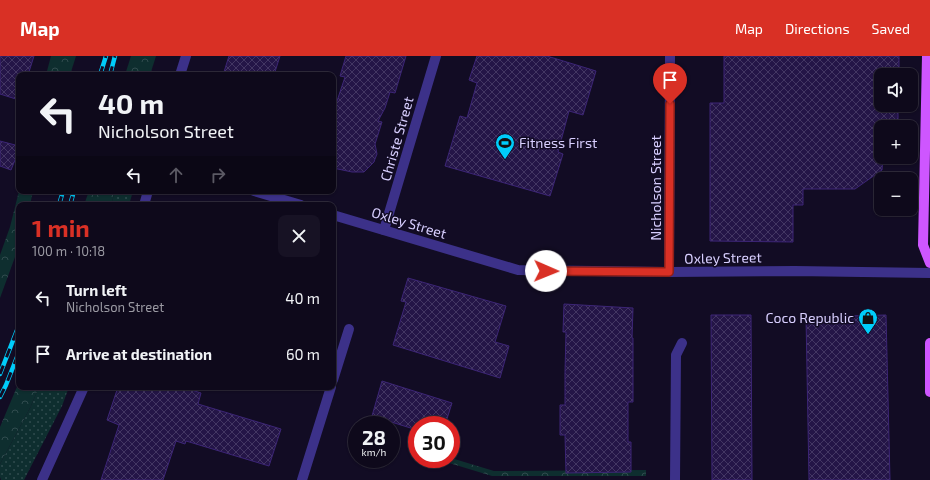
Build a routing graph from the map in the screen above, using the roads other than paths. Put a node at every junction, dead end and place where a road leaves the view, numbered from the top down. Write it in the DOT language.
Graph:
graph roads {
  1 [pos="186,56"];
  2 [pos="436,56"];
  3 [pos="670,56"];
  4 [pos="926,56"];
  5 [pos="181,72"];
  6 [pos="264,194"];
  7 [pos="291,202"];
  8 [pos="336,216"];
  9 [pos="384,230"];
  10 [pos="930,263"];
  11 [pos="669,272"];
  12 [pos="930,273"];
  13 [pos="349,329"];
  14 [pos="682,343"];
  15 [pos="930,343"];
  16 [pos="336,370"];
  17 [pos="83,390"];
  18 [pos="330,390"];
  19 [pos="930,392"];
  20 [pos="42,480"];
  21 [pos="302,480"];
  22 [pos="675,480"];
  1 -- 5 [label="street"];
  2 -- 9 [label="street, Christe Street"];
  3 -- 11 [label="street, Nicholson Street"];
  4 -- 10 [label="main road"];
  6 -- 7 [label="street"];
  8 -- 9 [label="street, Oxley Street"];
  9 -- 11 [label="street, Oxley Street"];
  11 -- 12 [label="street, Oxley Street"];
  13 -- 16 [label="street"];
  14 -- 22 [label="street"];
  15 -- 19 [label="main road"];
  17 -- 20 [label="street"];
  18 -- 21 [label="street"];
}
